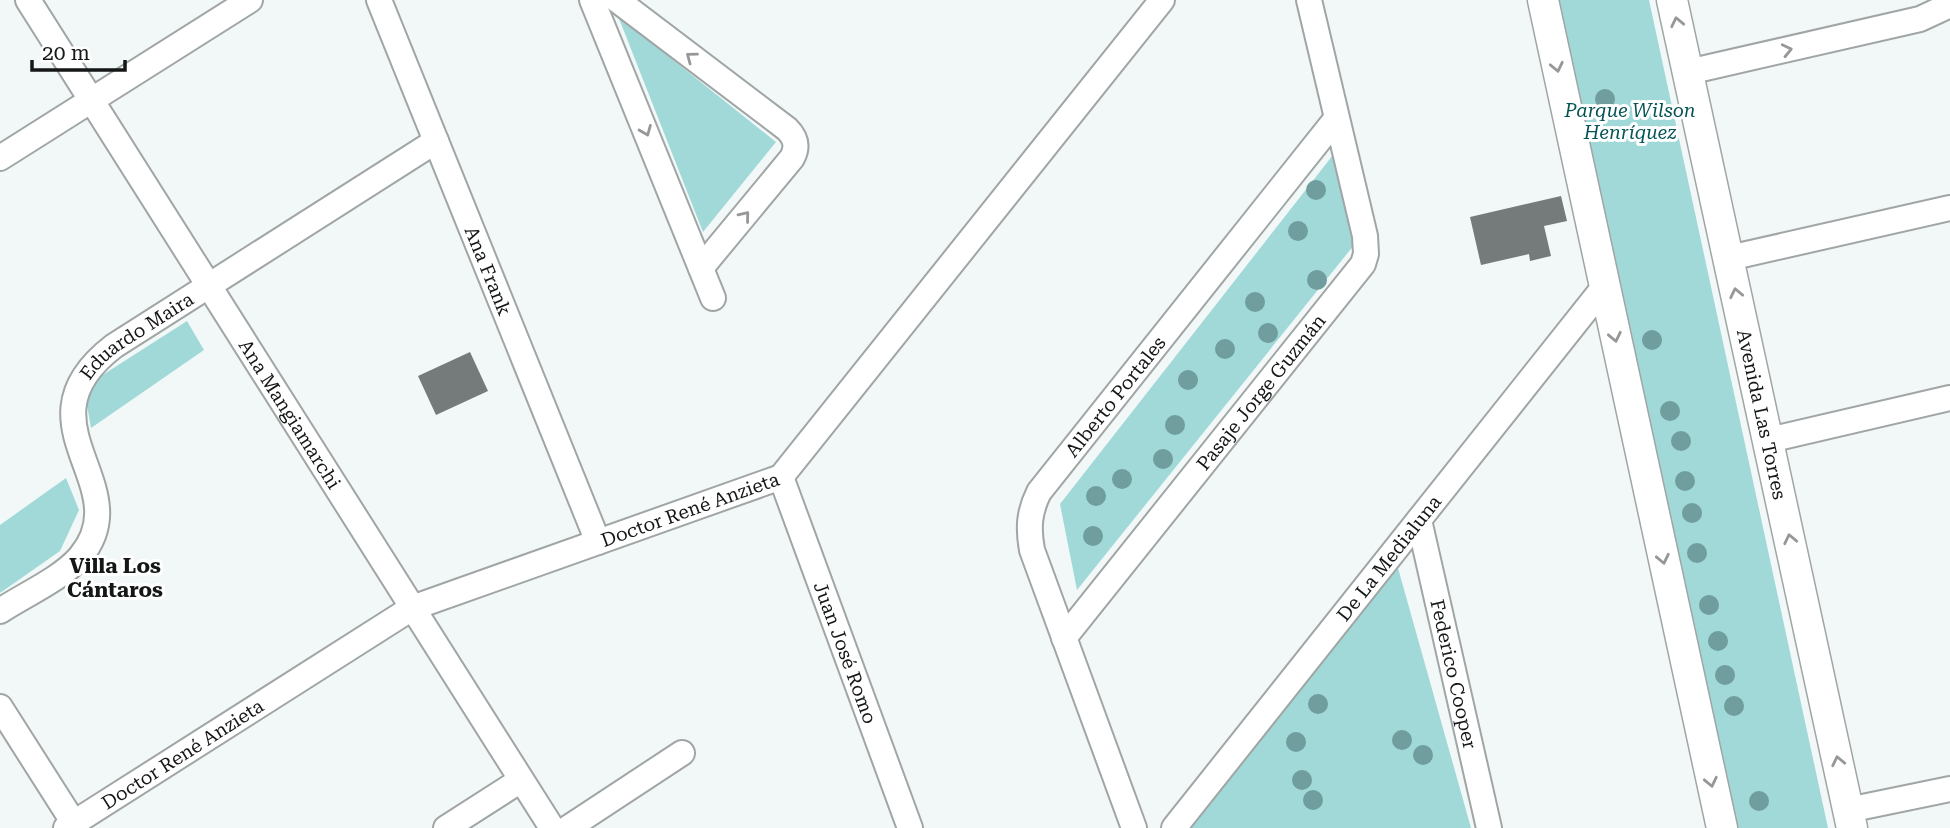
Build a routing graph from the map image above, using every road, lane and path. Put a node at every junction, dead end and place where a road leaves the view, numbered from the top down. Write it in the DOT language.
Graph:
graph roads {
  1 [pos="28,0"];
  2 [pos="379,0"];
  3 [pos="592,0"];
  4 [pos="617,0"];
  5 [pos="1161,0"];
  6 [pos="1309,0"];
  7 [pos="1543,0"];
  8 [pos="1672,0"];
  9 [pos="242,2"];
  10 [pos="1950,5"];
  11 [pos="1688,72"];
  12 [pos="91,100"];
  13 [pos="1336,119"];
  14 [pos="436,141"];
  15 [pos="0,158"];
  16 [pos="1950,208"];
  17 [pos="1729,258"];
  18 [pos="701,268"];
  19 [pos="209,286"];
  20 [pos="1604,287"];
  21 [pos="713,298"];
  22 [pos="1950,398"];
  23 [pos="1769,440"];
  24 [pos="781,477"];
  25 [pos="1419,520"];
  26 [pos="598,541"];
  27 [pos="412,608"];
  28 [pos="0,611"];
  29 [pos="1064,638"];
  30 [pos="0,707"];
  31 [pos="682,752"];
  32 [pos="521,780"];
  33 [pos="1950,789"];
  34 [pos="1850,819"];
  35 [pos="72,826"];
  36 [pos="446,828"];
  37 [pos="552,828"];
  38 [pos="568,828"];
  39 [pos="910,828"];
  40 [pos="1134,828"];
  41 [pos="1174,828"];
  42 [pos="1489,828"];
  43 [pos="1721,828"];
  1 -- 12 [label="street, Ana Mangiamarchi"];
  2 -- 14 [label="street, Ana Frank"];
  3 -- 18 [label="street, one-way"];
  18 -- 4 [label="street, one-way"];
  5 -- 24 [label="street, Doctor René Anzieta"];
  6 -- 13 [label="street"];
  7 -- 20 [label="street, one-way"];
  11 -- 8 [label="street, Avenida Las Torres, one-way"];
  9 -- 12 [label="street"];
  11 -- 10 [label="street, one-way"];
  11 -- 17 [label="street, Avenida Las Torres"];
  12 -- 15 [label="street"];
  12 -- 19 [label="street, Ana Mangiamarchi"];
  13 -- 29 [label="street, Pasaje Jorge Guzmán"];
  13 -- 29 [label="street, Alberto Portales"];
  14 -- 19 [label="street, Eduardo Maira"];
  14 -- 26 [label="street, Ana Frank"];
  16 -- 17 [label="street"];
  23 -- 17 [label="street, Avenida Las Torres, one-way"];
  18 -- 21 [label="street"];
  19 -- 27 [label="street, Ana Mangiamarchi"];
  19 -- 28 [label="street, Eduardo Maira"];
  20 -- 25 [label="street, De La Medialuna"];
  20 -- 43 [label="street, one-way"];
  22 -- 23 [label="street"];
  34 -- 23 [label="street, Avenida Las Torres, one-way"];
  24 -- 26 [label="street, Doctor René Anzieta"];
  24 -- 39 [label="street, Juan José Romo"];
  25 -- 41 [label="street, De La Medialuna"];
  25 -- 42 [label="street, Federico Cooper"];
  26 -- 27 [label="street, Doctor René Anzieta"];
  27 -- 32 [label="street, Ana Mangiamarchi"];
  27 -- 35 [label="street, Doctor René Anzieta"];
  29 -- 40 [label="street, Alberto Portales"];
  30 -- 35 [label="street"];
  31 -- 38 [label="street"];
  32 -- 36 [label="street"];
  32 -- 37 [label="street, Ana Mangiamarchi"];
  33 -- 34 [label="street"];
}
